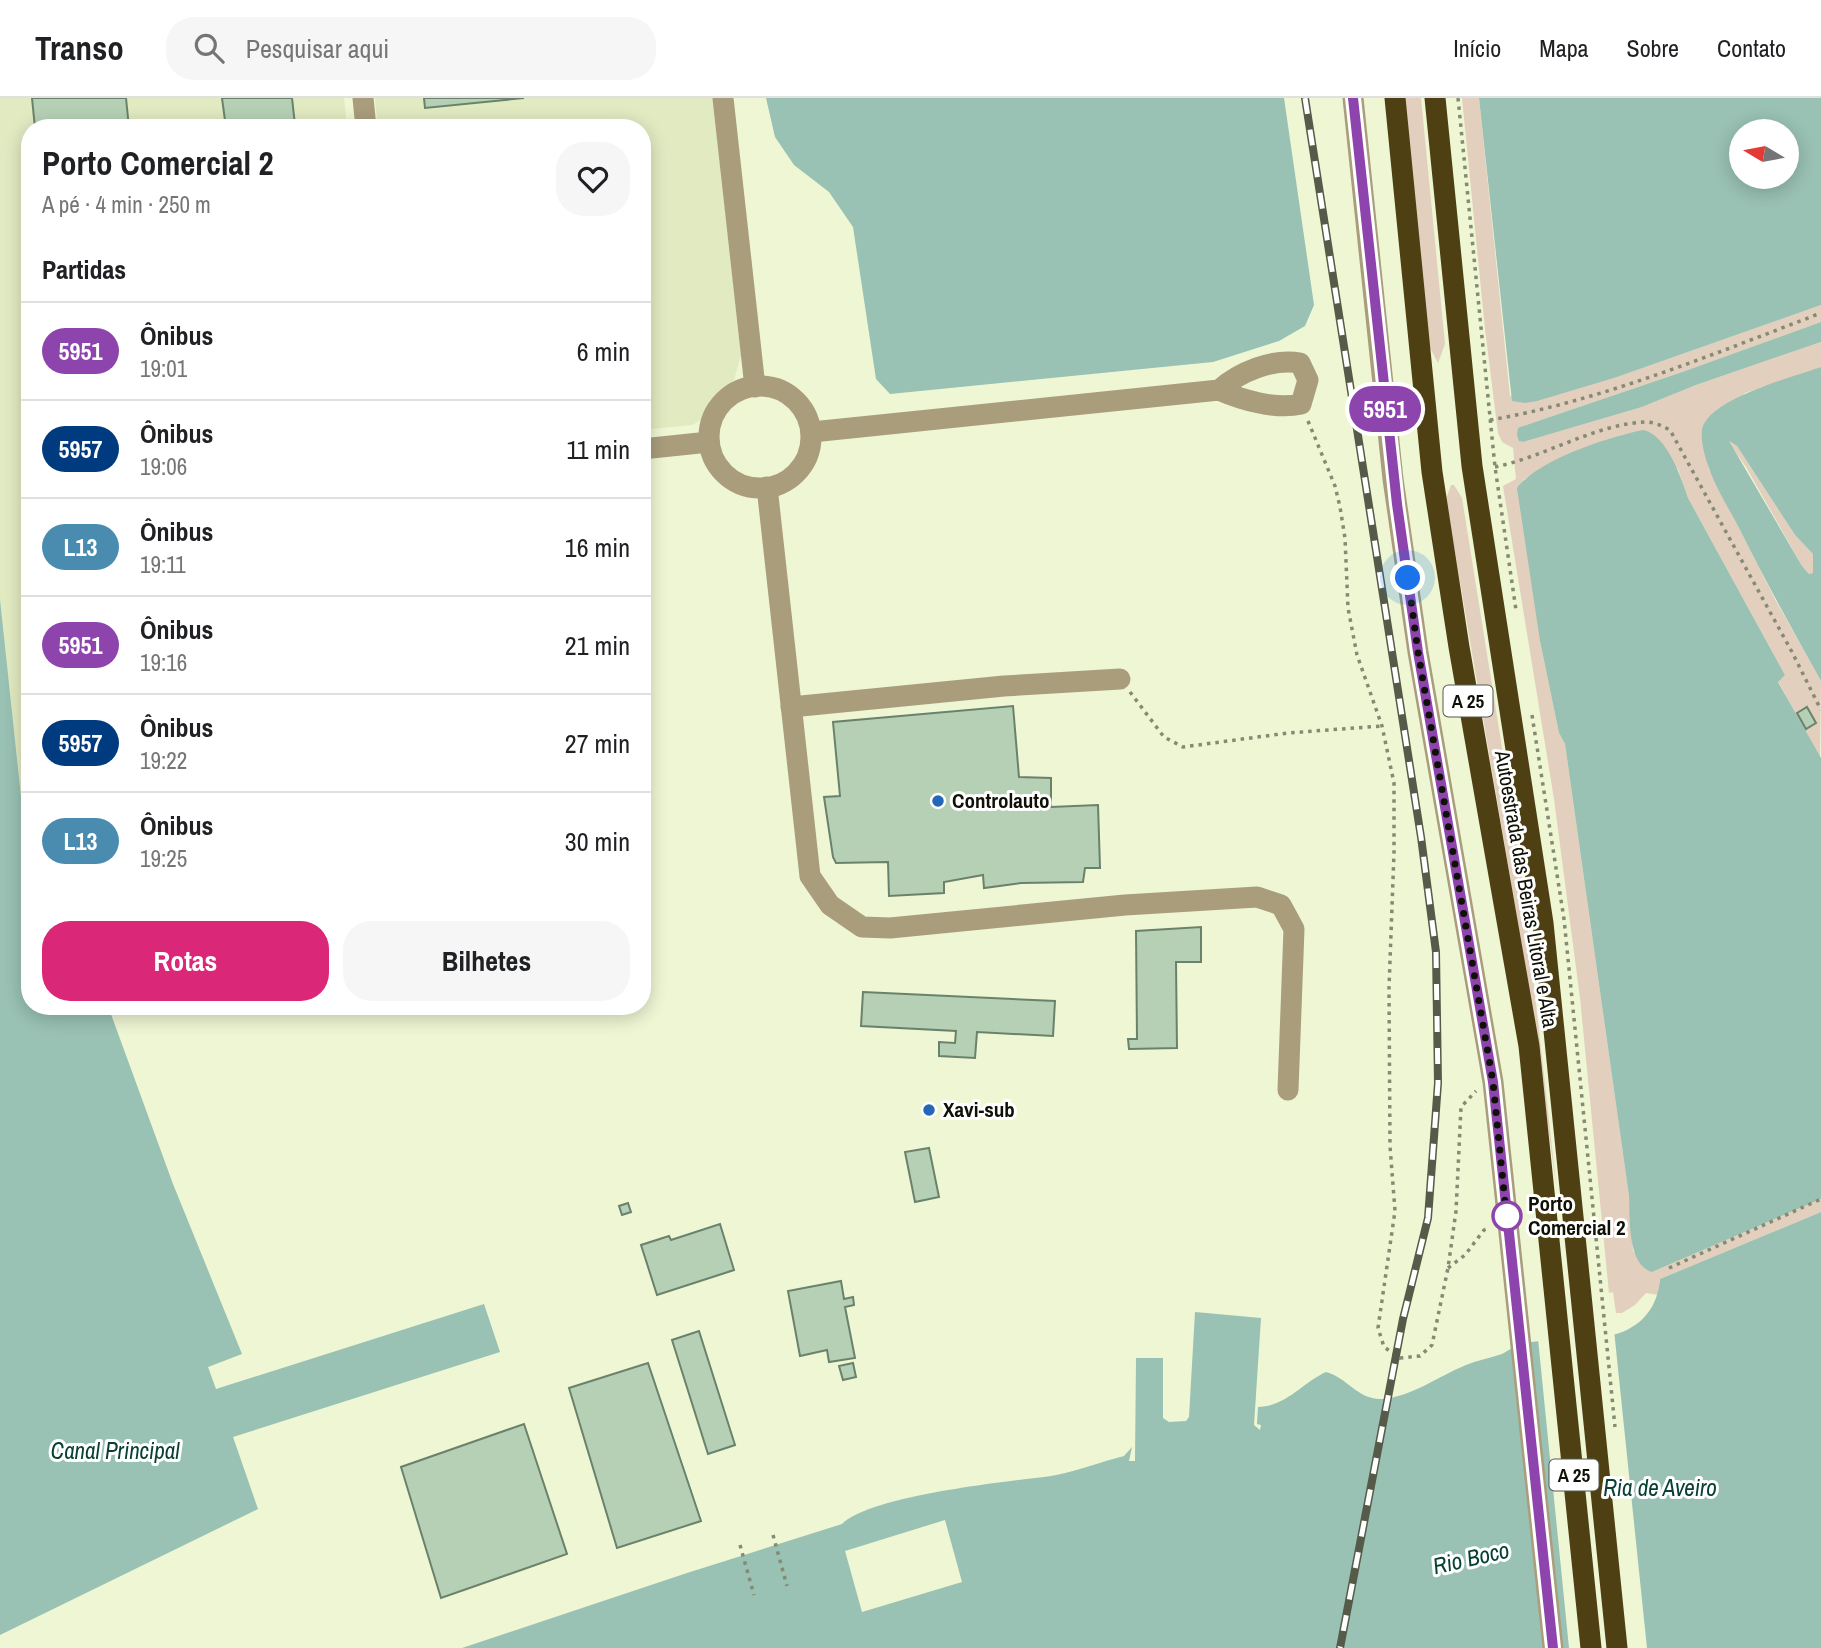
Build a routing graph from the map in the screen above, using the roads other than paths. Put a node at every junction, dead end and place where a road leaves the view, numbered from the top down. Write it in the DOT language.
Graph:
graph roads {
  1 [pos="363,98"];
  2 [pos="723,98"];
  3 [pos="1353,98"];
  4 [pos="1395,98"];
  5 [pos="1435,98"];
  6 [pos="365,119"];
  7 [pos="755,387"];
  8 [pos="1219,390"];
  9 [pos="812,432"];
  10 [pos="709,442"];
  11 [pos="651,448"];
  12 [pos="767,487"];
  13 [pos="1121,679"];
  14 [pos="791,707"];
  15 [pos="1288,1090"];
  16 [pos="1553,1648"];
  17 [pos="1591,1648"];
  18 [pos="1617,1648"];
  1 -- 6 [label="street"];
  2 -- 7 [label="street"];
  3 -- 16 [label="street"];
  4 -- 17 [label="highway, Autoestrada das Beiras Litoral e Alta / A 25"];
  5 -- 18 [label="highway, Autoestrada das Beiras Litoral e Alta / A 25"];
  7 -- 9 [label="street"];
  7 -- 10 [label="street"];
  8 -- 8 [label="street"];
  8 -- 9 [label="street"];
  9 -- 12 [label="street"];
  10 -- 11 [label="street"];
  10 -- 12 [label="street"];
  12 -- 14 [label="street"];
  13 -- 14 [label="street"];
  14 -- 15 [label="street"];
}
